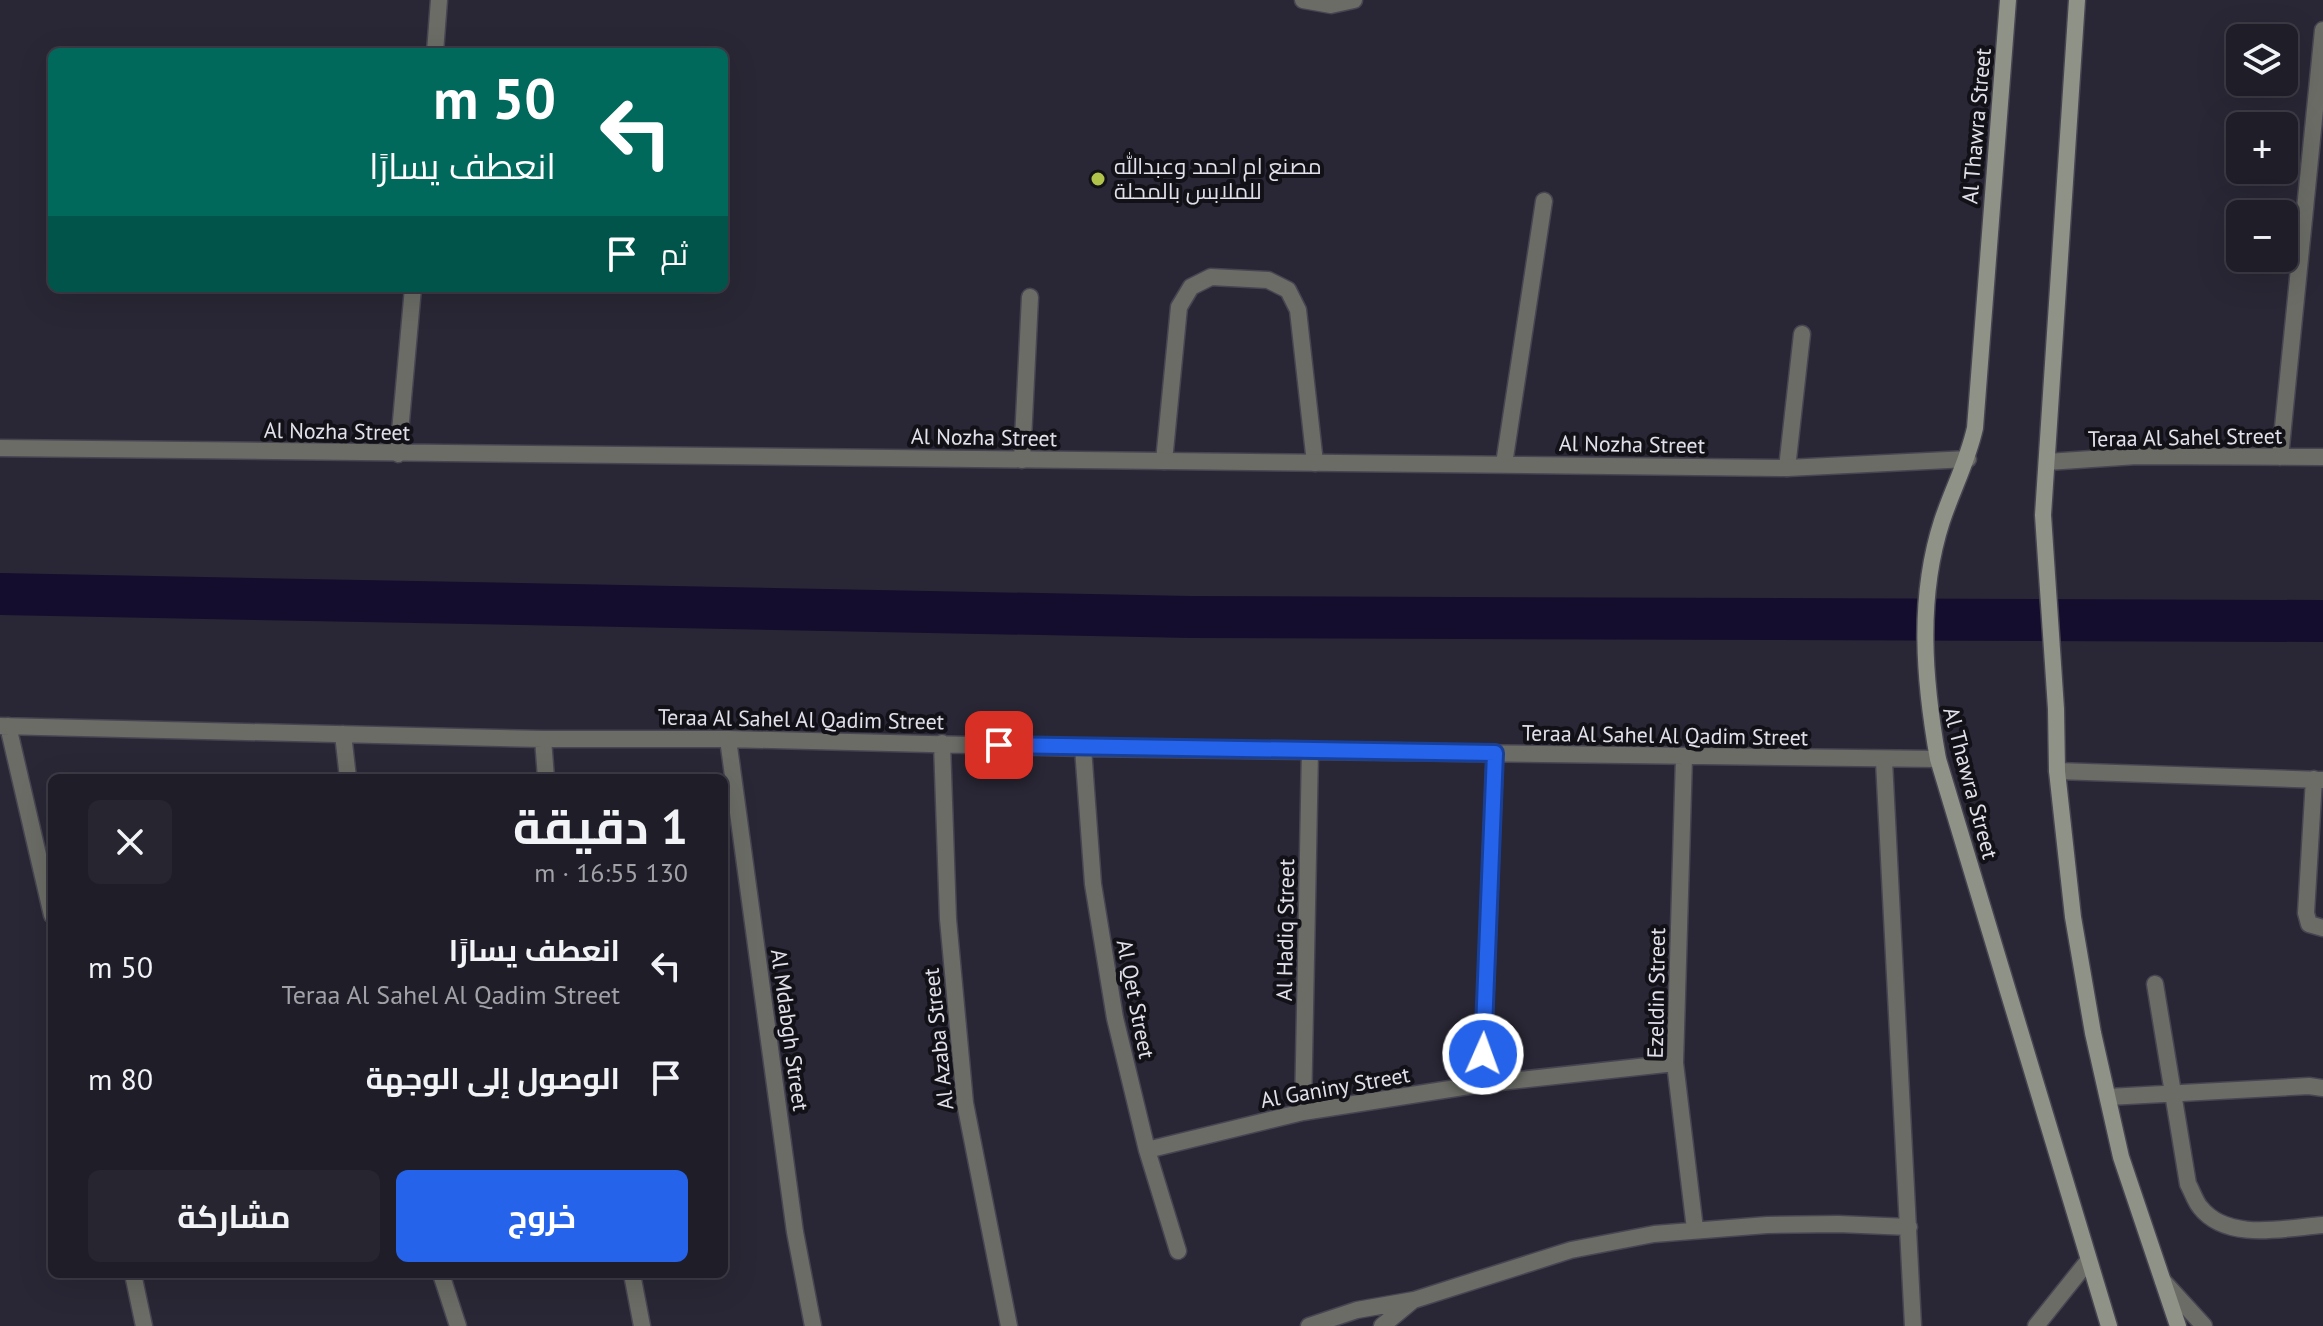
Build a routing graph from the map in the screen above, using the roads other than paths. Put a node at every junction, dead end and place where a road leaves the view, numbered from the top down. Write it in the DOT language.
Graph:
graph roads {
  1 [pos="439,0"];
  2 [pos="1303,0"];
  3 [pos="1354,0"];
  4 [pos="2008,0"];
  5 [pos="2077,0"];
  6 [pos="2323,30"];
  7 [pos="435,48"];
  8 [pos="1544,201"];
  9 [pos="413,292"];
  10 [pos="1030,297"];
  11 [pos="1802,334"];
  12 [pos="0,448"];
  13 [pos="398,454"];
  14 [pos="2280,457"];
  15 [pos="2323,457"];
  16 [pos="1968,459"];
  17 [pos="1022,460"];
  18 [pos="1164,461"];
  19 [pos="2047,462"];
  20 [pos="1315,463"];
  21 [pos="1504,464"];
  22 [pos="1787,468"];
  23 [pos="4,726"];
  24 [pos="343,734"];
  25 [pos="543,739"];
  26 [pos="728,739"];
  27 [pos="942,743"];
  28 [pos="1083,748"];
  29 [pos="1310,750"];
  30 [pos="1495,753"];
  31 [pos="1684,757"];
  32 [pos="1938,759"];
  33 [pos="1884,761"];
  34 [pos="2057,771"];
  35 [pos="348,774"];
  36 [pos="546,774"];
  37 [pos="2318,780"];
  38 [pos="48,899"];
  39 [pos="2323,928"];
  40 [pos="2155,984"];
  41 [pos="1675,1063"];
  42 [pos="1482,1084"];
  43 [pos="2323,1088"];
  44 [pos="2173,1094"];
  45 [pos="2108,1097"];
  46 [pos="1303,1112"];
  47 [pos="1147,1150"];
  48 [pos="2323,1225"];
  49 [pos="1909,1227"];
  50 [pos="1695,1229"];
  51 [pos="1178,1251"];
  52 [pos="2088,1261"];
  53 [pos="134,1278"];
  54 [pos="442,1278"];
  55 [pos="633,1278"];
  56 [pos="2163,1281"];
  57 [pos="1414,1300"];
  58 [pos="144,1326"];
  59 [pos="458,1326"];
  60 [pos="642,1326"];
  61 [pos="813,1326"];
  62 [pos="1009,1326"];
  63 [pos="1309,1326"];
  64 [pos="1382,1326"];
  65 [pos="1913,1326"];
  66 [pos="2036,1326"];
  67 [pos="2109,1326"];
  68 [pos="2178,1326"];
  69 [pos="2204,1326"];
  1 -- 7 [label="street"];
  2 -- 3 [label="street"];
  4 -- 16 [label="main road, Al Thawra Street"];
  5 -- 19 [label="main road"];
  6 -- 14 [label="street"];
  8 -- 21 [label="street"];
  9 -- 13 [label="street"];
  10 -- 17 [label="street"];
  11 -- 22 [label="street"];
  12 -- 13 [label="street, Al Nozha Street"];
  13 -- 17 [label="street, Al Nozha Street"];
  14 -- 15 [label="street, Teraa Al Sahel Street"];
  14 -- 19 [label="street, Teraa Al Sahel Street"];
  16 -- 22 [label="street, Al Nozha Street"];
  16 -- 32 [label="main road, Al Thawra Street"];
  17 -- 18 [label="street, Al Nozha Street"];
  18 -- 20 [label="street, Al Nozha Street"];
  18 -- 20 [label="street"];
  19 -- 34 [label="main road"];
  20 -- 21 [label="street, Al Nozha Street"];
  21 -- 22 [label="street, Al Nozha Street"];
  23 -- 24 [label="street, Teraa Al Sahel Al Qadim Street"];
  23 -- 38 [label="street"];
  24 -- 25 [label="street, Teraa Al Sahel Al Qadim Street"];
  24 -- 35 [label="street"];
  25 -- 26 [label="street, Teraa Al Sahel Al Qadim Street"];
  25 -- 36 [label="street"];
  26 -- 27 [label="street, Teraa Al Sahel Al Qadim Street"];
  26 -- 61 [label="street, Al Mdabgh Street"];
  27 -- 28 [label="street, Teraa Al Sahel Al Qadim Street"];
  27 -- 62 [label="street, Al Azaba Street"];
  28 -- 29 [label="street, Teraa Al Sahel Al Qadim Street"];
  28 -- 47 [label="street, Al Qet Street"];
  29 -- 30 [label="street, Teraa Al Sahel Al Qadim Street"];
  29 -- 46 [label="street, Al Hadiq Street"];
  30 -- 31 [label="street, Teraa Al Sahel Al Qadim Street"];
  30 -- 42 [label="street"];
  31 -- 33 [label="street, Teraa Al Sahel Al Qadim Street"];
  31 -- 41 [label="street, Ezeldin Street"];
  32 -- 33 [label="street, Teraa Al Sahel Al Qadim Street"];
  32 -- 52 [label="main road, Al Thawra Street"];
  33 -- 49 [label="street"];
  34 -- 37 [label="street"];
  34 -- 45 [label="main road"];
  37 -- 39 [label="street"];
  40 -- 44 [label="street"];
  41 -- 42 [label="street, Al Ganiny Street"];
  41 -- 50 [label="street, Ezeldin Street"];
  42 -- 46 [label="street, Al Ganiny Street"];
  43 -- 44 [label="street"];
  44 -- 45 [label="street"];
  44 -- 48 [label="street"];
  45 -- 56 [label="main road"];
  46 -- 47 [label="street, Al Ganiny Street"];
  47 -- 51 [label="street, Al Qet Street"];
  49 -- 50 [label="street"];
  49 -- 65 [label="street"];
  50 -- 57 [label="street"];
  52 -- 66 [label="street"];
  52 -- 67 [label="main road, Al Thawra Street"];
  53 -- 58 [label="street"];
  54 -- 59 [label="street"];
  55 -- 60 [label="street"];
  56 -- 68 [label="main road"];
  56 -- 69 [label="street"];
  57 -- 63 [label="street"];
  57 -- 64 [label="street"];
}
